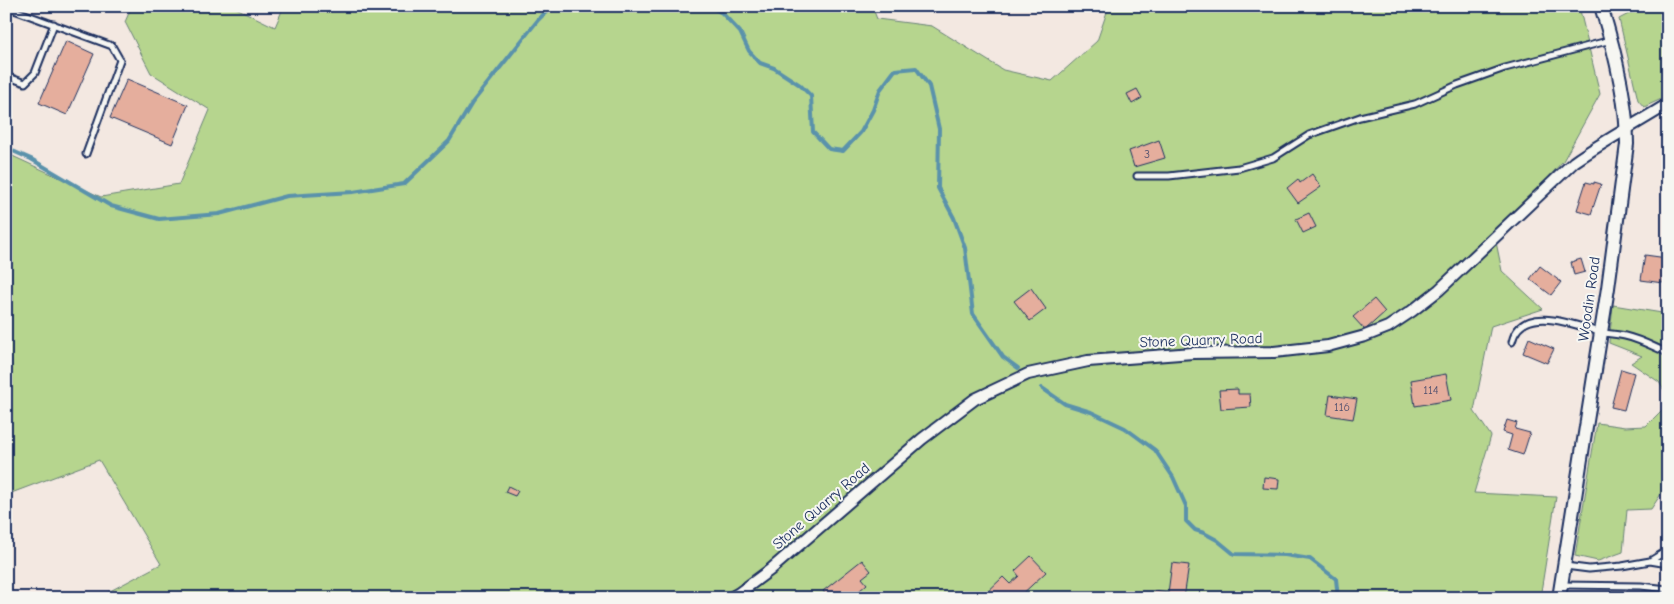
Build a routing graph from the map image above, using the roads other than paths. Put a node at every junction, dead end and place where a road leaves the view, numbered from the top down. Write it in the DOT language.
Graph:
graph roads {
  1 [pos="1601,6"];
  2 [pos="6,7"];
  3 [pos="54,24"];
  4 [pos="1611,40"];
  5 [pos="6,76"];
  6 [pos="1668,104"];
  7 [pos="1627,129"];
  8 [pos="86,154"];
  9 [pos="1137,176"];
  10 [pos="1601,332"];
  11 [pos="1512,342"];
  12 [pos="1668,353"];
  13 [pos="1668,550"];
  14 [pos="1650,561"];
  15 [pos="1668,564"];
  16 [pos="1564,565"];
  17 [pos="1668,589"];
  18 [pos="1560,592"];
  19 [pos="730,598"];
  1 -- 4 [label="street, Woodin Road"];
  2 -- 3 [label="lane"];
  3 -- 5 [label="lane"];
  3 -- 8 [label="lane"];
  4 -- 7 [label="street, Woodin Road"];
  4 -- 9 [label="lane"];
  6 -- 7 [label="street, Stone Quarry Road"];
  7 -- 10 [label="street, Woodin Road"];
  7 -- 19 [label="street, Stone Quarry Road"];
  10 -- 11 [label="lane"];
  10 -- 12 [label="lane"];
  10 -- 16 [label="street, Woodin Road"];
  13 -- 14 [label="lane"];
  14 -- 15 [label="lane"];
  14 -- 16 [label="lane"];
  16 -- 18 [label="street, Woodin Road"];
  17 -- 18 [label="lane"];
}
